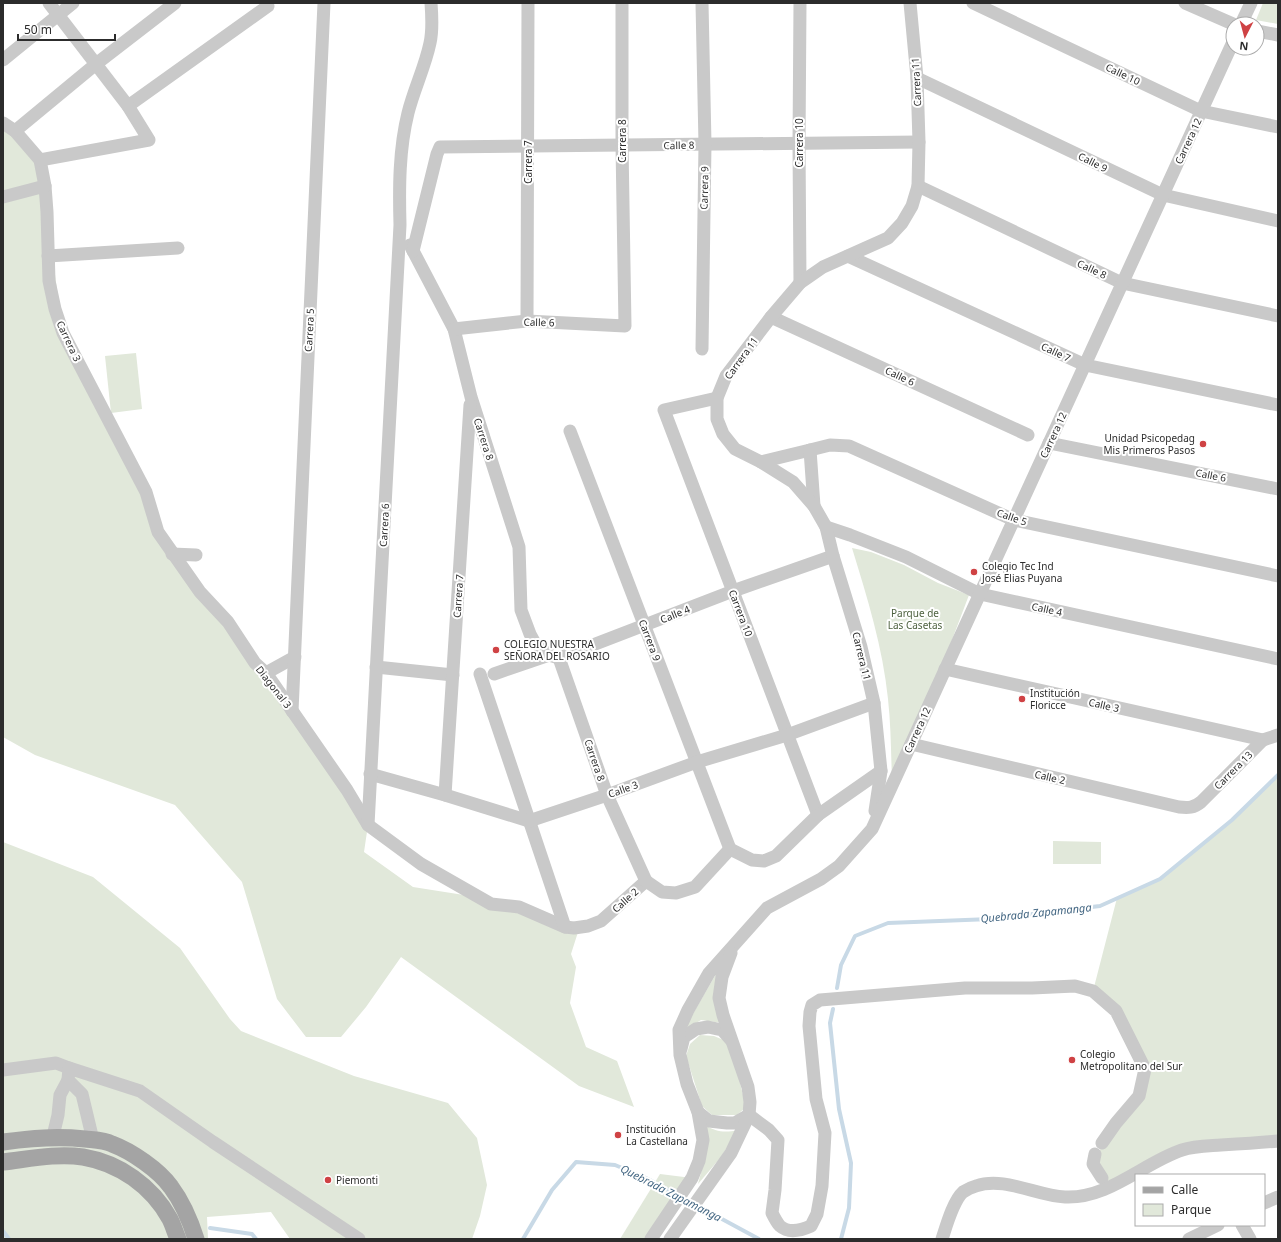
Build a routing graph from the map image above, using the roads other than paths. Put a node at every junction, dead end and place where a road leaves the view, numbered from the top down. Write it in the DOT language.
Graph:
graph roads {
  1 [pos="49,3"];
  2 [pos="73,3"];
  3 [pos="175,3"];
  4 [pos="266,3"];
  5 [pos="324,3"];
  6 [pos="431,3"];
  7 [pos="528,3"];
  8 [pos="622,3"];
  9 [pos="702,3"];
  10 [pos="800,3"];
  11 [pos="910,3"];
  12 [pos="973,3"];
  13 [pos="1185,3"];
  14 [pos="1251,3"];
  15 [pos="58,15"];
  16 [pos="1245,16"];
  17 [pos="1225,20"];
  18 [pos="1265,33"];
  19 [pos="1278,35"];
  20 [pos="1227,56"];
  21 [pos="3,60"];
  22 [pos="96,64"];
  23 [pos="917,78"];
  24 [pos="128,106"];
  25 [pos="1201,111"];
  26 [pos="3,123"];
  27 [pos="1278,127"];
  28 [pos="15,131"];
  29 [pos="918,142"];
  30 [pos="704,144"];
  31 [pos="799,144"];
  32 [pos="622,145"];
  33 [pos="528,146"];
  34 [pos="40,160"];
  35 [pos="45,186"];
  36 [pos="918,186"];
  37 [pos="1163,195"];
  38 [pos="3,197"];
  39 [pos="1278,221"];
  40 [pos="400,225"];
  41 [pos="178,248"];
  42 [pos="413,251"];
  43 [pos="48,256"];
  44 [pos="848,256"];
  45 [pos="800,283"];
  46 [pos="1122,283"];
  47 [pos="1278,316"];
  48 [pos="771,317"];
  49 [pos="527,320"];
  50 [pos="625,326"];
  51 [pos="454,329"];
  52 [pos="702,349"];
  53 [pos="1085,365"];
  54 [pos="470,397"];
  55 [pos="717,398"];
  56 [pos="1278,405"];
  57 [pos="570,431"];
  58 [pos="1028,435"];
  59 [pos="1049,443"];
  60 [pos="810,450"];
  61 [pos="761,462"];
  62 [pos="1278,489"];
  63 [pos="814,506"];
  64 [pos="1014,520"];
  65 [pos="826,527"];
  66 [pos="172,554"];
  67 [pos="196,555"];
  68 [pos="833,556"];
  69 [pos="1278,576"];
  70 [pos="732,591"];
  71 [pos="980,594"];
  72 [pos="645,626"];
  73 [pos="295,657"];
  74 [pos="554,657"];
  75 [pos="1278,660"];
  76 [pos="376,667"];
  77 [pos="945,669"];
  78 [pos="266,674"];
  79 [pos="480,674"];
  80 [pos="494,674"];
  81 [pos="453,675"];
  82 [pos="874,703"];
  83 [pos="292,711"];
  84 [pos="787,735"];
  85 [pos="1278,735"];
  86 [pos="1263,740"];
  87 [pos="911,744"];
  88 [pos="697,762"];
  89 [pos="881,771"];
  90 [pos="370,774"];
  91 [pos="445,795"];
  92 [pos="607,795"];
  93 [pos="1189,808"];
  94 [pos="818,816"];
  95 [pos="529,821"];
  96 [pos="368,825"];
  97 [pos="872,829"];
  98 [pos="730,849"];
  99 [pos="646,881"];
  100 [pos="565,927"];
  101 [pos="734,945"];
  102 [pos="731,1040"];
  103 [pos="680,1055"];
  104 [pos="3,1070"];
  105 [pos="68,1074"];
  106 [pos="698,1112"];
  107 [pos="750,1115"];
  108 [pos="53,1136"];
  109 [pos="94,1140"];
  110 [pos="1278,1141"];
  111 [pos="3,1142"];
  112 [pos="3,1162"];
  113 [pos="1135,1174"];
  114 [pos="1135,1174"];
  115 [pos="1102,1178"];
  116 [pos="1278,1197"];
  117 [pos="1265,1203"];
  118 [pos="1216,1226"];
  119 [pos="1243,1226"];
  120 [pos="672,1236"];
  121 [pos="178,1239"];
  122 [pos="196,1239"];
  123 [pos="358,1239"];
  124 [pos="651,1239"];
  125 [pos="942,1239"];
  126 [pos="1189,1239"];
  127 [pos="1250,1239"];
  1 -- 15 [label="street"];
  2 -- 15 [label="street"];
  3 -- 22 [label="street"];
  4 -- 24 [label="street"];
  5 -- 73 [label="street, Carrera 5"];
  6 -- 40 [label="street"];
  7 -- 33 [label="street, Carrera 7"];
  8 -- 32 [label="street, Carrera 8"];
  9 -- 30 [label="street, Carrera 9"];
  10 -- 31 [label="street, Carrera 10"];
  11 -- 23 [label="street, Carrera 11"];
  12 -- 25 [label="street, Calle 10"];
  13 -- 17 [label="street"];
  14 -- 16 [label="street"];
  15 -- 21 [label="street"];
  15 -- 22 [label="street"];
  18 -- 19 [label="street"];
  20 -- 25 [label="street, Carrera 12"];
  22 -- 24 [label="street"];
  22 -- 28 [label="street"];
  23 -- 29 [label="street, Carrera 11"];
  23 -- 37 [label="street, Calle 9"];
  24 -- 34 [label="street"];
  25 -- 27 [label="street, Calle 10"];
  25 -- 37 [label="street, Carrera 12"];
  26 -- 28 [label="street, Carrera 3"];
  28 -- 34 [label="street, Carrera 3"];
  29 -- 31 [label="street, Calle 8"];
  29 -- 36 [label="street, Carrera 11"];
  30 -- 31 [label="street, Calle 8"];
  30 -- 32 [label="street, Calle 8"];
  30 -- 52 [label="street, Carrera 9"];
  31 -- 45 [label="street, Carrera 10"];
  32 -- 33 [label="street, Calle 8"];
  32 -- 50 [label="street, Carrera 8"];
  33 -- 42 [label="street, Calle 8"];
  33 -- 49 [label="street, Carrera 7"];
  34 -- 35 [label="street, Carrera 3"];
  35 -- 38 [label="street"];
  35 -- 43 [label="street, Carrera 3"];
  36 -- 44 [label="street, Carrera 11"];
  36 -- 46 [label="street, Calle 8"];
  37 -- 39 [label="street, Calle 9"];
  37 -- 46 [label="street, Carrera 12"];
  40 -- 42 [label="street, Carrera 8"];
  40 -- 76 [label="street, Carrera 6"];
  41 -- 43 [label="street"];
  42 -- 51 [label="street, Carrera 8"];
  43 -- 66 [label="street, Carrera 3"];
  44 -- 45 [label="street, Carrera 11"];
  44 -- 53 [label="street, Calle 7"];
  45 -- 48 [label="street, Carrera 11"];
  46 -- 47 [label="street, Calle 8"];
  46 -- 53 [label="street, Carrera 12"];
  48 -- 55 [label="street, Carrera 11"];
  48 -- 58 [label="street, Calle 6"];
  49 -- 50 [label="street, Calle 6"];
  49 -- 51 [label="street, Calle 6"];
  51 -- 54 [label="street, Carrera 8"];
  53 -- 56 [label="street, Calle 7"];
  53 -- 59 [label="street, Carrera 12"];
  54 -- 74 [label="street, Carrera 8"];
  54 -- 81 [label="street, Carrera 7"];
  55 -- 61 [label="street, Carrera 11"];
  55 -- 70 [label="street, Carrera 10"];
  57 -- 72 [label="street, Carrera 9"];
  59 -- 62 [label="street, Calle 6"];
  59 -- 64 [label="street, Carrera 12"];
  60 -- 61 [label="street, Calle 5"];
  60 -- 63 [label="street"];
  60 -- 64 [label="street, Calle 5"];
  61 -- 63 [label="street, Carrera 11"];
  63 -- 65 [label="street, Carrera 11"];
  64 -- 69 [label="street, Calle 5"];
  64 -- 71 [label="street, Carrera 12"];
  65 -- 68 [label="street, Carrera 11"];
  65 -- 71 [label="street, Calle 4"];
  66 -- 67 [label="street"];
  66 -- 78 [label="street, Diagonal 3"];
  68 -- 70 [label="street, Calle 4"];
  68 -- 82 [label="street, Carrera 11"];
  70 -- 72 [label="street, Calle 4"];
  70 -- 84 [label="street, Carrera 10"];
  71 -- 75 [label="street, Calle 4"];
  71 -- 77 [label="street, Carrera 12"];
  72 -- 74 [label="street, Calle 4"];
  72 -- 88 [label="street, Carrera 9"];
  73 -- 78 [label="street"];
  73 -- 83 [label="street, Carrera 5"];
  74 -- 80 [label="street, Calle 4"];
  74 -- 92 [label="street, Carrera 8"];
  76 -- 81 [label="street"];
  76 -- 90 [label="street, Carrera 6"];
  77 -- 86 [label="street, Calle 3"];
  77 -- 87 [label="street, Carrera 12"];
  78 -- 83 [label="street, Diagonal 3"];
  79 -- 95 [label="street"];
  81 -- 91 [label="street, Carrera 7"];
  82 -- 84 [label="street, Calle 3"];
  82 -- 89 [label="street, Carrera 11"];
  83 -- 96 [label="street, Diagonal 3"];
  84 -- 88 [label="street, Calle 3"];
  84 -- 94 [label="street, Carrera 10"];
  85 -- 86 [label="street, Carrera 13"];
  86 -- 93 [label="street, Carrera 13"];
  87 -- 93 [label="street, Calle 2"];
  87 -- 97 [label="street, Carrera 12"];
  88 -- 92 [label="street, Calle 3"];
  88 -- 98 [label="street, Carrera 9"];
  89 -- 94 [label="street"];
  89 -- 97 [label="street, Carrera 11"];
  90 -- 91 [label="street"];
  90 -- 96 [label="street, Carrera 6"];
  91 -- 95 [label="street"];
  92 -- 95 [label="street, Calle 3"];
  92 -- 99 [label="street, Carrera 8"];
  94 -- 98 [label="street"];
  95 -- 100 [label="street"];
  96 -- 100 [label="street, Calle 2"];
  97 -- 101 [label="street, Carrera 12"];
  98 -- 99 [label="street, Calle 2"];
  99 -- 100 [label="street, Calle 2"];
  101 -- 102 [label="street"];
  101 -- 103 [label="street, Carrera 12"];
  102 -- 103 [label="street"];
  102 -- 107 [label="street"];
  103 -- 106 [label="street, Carrera 12"];
  104 -- 105 [label="street"];
  105 -- 108 [label="street"];
  105 -- 109 [label="street"];
  105 -- 123 [label="street"];
  106 -- 107 [label="street"];
  106 -- 124 [label="street, Carrera 12"];
  107 -- 115 [label="street"];
  107 -- 120 [label="street"];
  108 -- 109 [label="main road"];
  108 -- 111 [label="main road"];
  109 -- 122 [label="main road"];
  110 -- 114 [label="street"];
  112 -- 121 [label="main road"];
  113 -- 125 [label="street"];
  116 -- 117 [label="street"];
  118 -- 126 [label="street"];
  119 -- 127 [label="street"];
}
